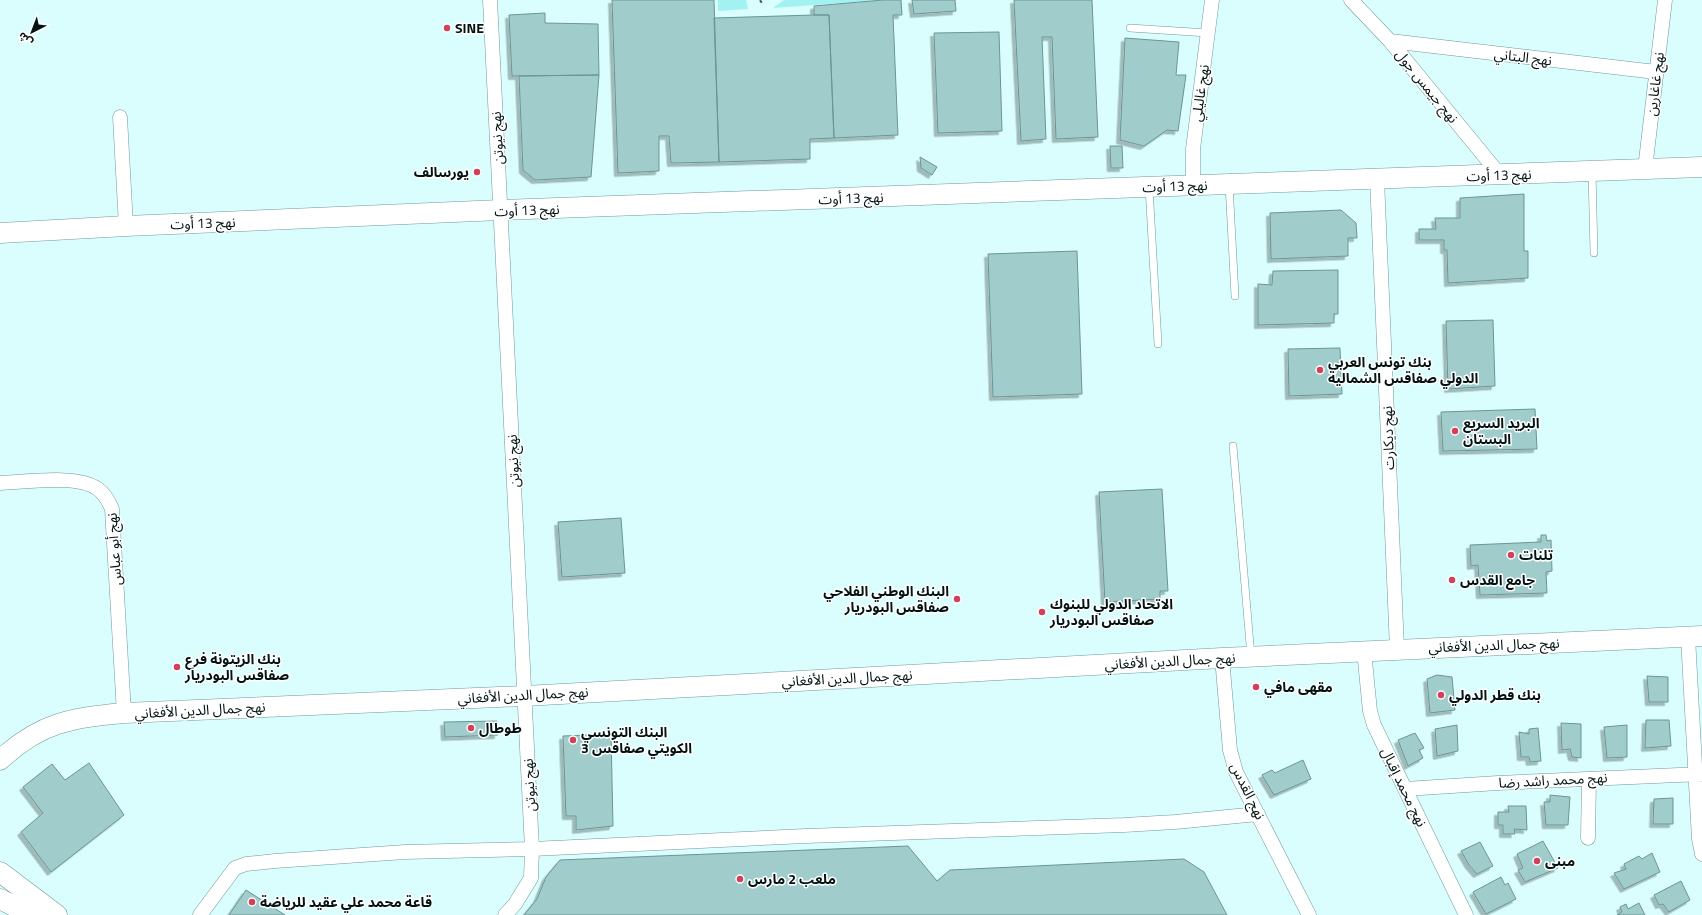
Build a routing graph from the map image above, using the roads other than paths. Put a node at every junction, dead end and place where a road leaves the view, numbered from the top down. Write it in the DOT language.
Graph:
graph roads {
  1 [pos="490,0"];
  2 [pos="1212,0"];
  3 [pos="1351,0"];
  4 [pos="1665,0"];
  5 [pos="1130,28"];
  6 [pos="1208,33"];
  7 [pos="1390,41"];
  8 [pos="1656,72"];
  9 [pos="120,117"];
  10 [pos="1702,167"];
  11 [pos="1645,169"];
  12 [pos="1592,172"];
  13 [pos="1499,174"];
  14 [pos="1377,179"];
  15 [pos="1229,184"];
  16 [pos="1193,186"];
  17 [pos="1149,187"];
  18 [pos="501,210"];
  19 [pos="126,226"];
  20 [pos="0,233"];
  21 [pos="1594,253"];
  22 [pos="1235,296"];
  23 [pos="1158,344"];
  24 [pos="1233,446"];
  25 [pos="0,483"];
  26 [pos="1695,636"];
  27 [pos="1397,649"];
  28 [pos="1364,652"];
  29 [pos="1251,656"];
  30 [pos="1222,658"];
  31 [pos="524,696"];
  32 [pos="124,713"];
  33 [pos="1,758"];
  34 [pos="1699,774"];
  35 [pos="1589,779"];
  36 [pos="1405,789"];
  37 [pos="1258,814"];
  38 [pos="1588,838"];
  39 [pos="532,849"];
  40 [pos="1702,854"];
  41 [pos="0,872"];
  42 [pos="0,899"];
  43 [pos="31,915"];
  44 [pos="57,915"];
  45 [pos="200,915"];
  46 [pos="505,915"];
  47 [pos="1309,915"];
  48 [pos="1466,915"];
  1 -- 18 [label="street, نهج نيوتن"];
  2 -- 6 [label="street, نهج غاليلي"];
  3 -- 7 [label="street, نهج جيمس جول"];
  4 -- 8 [label="street, نهج غاغارين"];
  5 -- 6 [label="lane"];
  6 -- 16 [label="street, نهج غاليلي"];
  7 -- 8 [label="street, نهج البتاني"];
  7 -- 13 [label="street, نهج جيمس جول"];
  8 -- 11 [label="street, نهج غاغارين"];
  9 -- 19 [label="street"];
  10 -- 11 [label="main road, نهج 13 أوت"];
  11 -- 12 [label="main road, نهج 13 أوت"];
  12 -- 13 [label="main road, نهج 13 أوت"];
  12 -- 21 [label="lane"];
  13 -- 14 [label="main road, نهج 13 أوت"];
  14 -- 15 [label="main road, نهج 13 أوت"];
  14 -- 27 [label="street, نهج ديكارت"];
  15 -- 16 [label="main road, نهج 13 أوت"];
  15 -- 22 [label="lane"];
  16 -- 17 [label="main road, نهج 13 أوت"];
  17 -- 18 [label="main road, نهج 13 أوت"];
  17 -- 23 [label="lane"];
  18 -- 19 [label="main road, نهج 13 أوت"];
  18 -- 31 [label="street, نهج نيوتن"];
  19 -- 20 [label="main road, نهج 13 أوت"];
  24 -- 29 [label="lane"];
  25 -- 32 [label="street, نهج أبو عباس"];
  26 -- 27 [label="main road, نهج جمال الدين الأفغاني"];
  26 -- 34 [label="street"];
  27 -- 28 [label="main road, نهج جمال الدين الأفغاني"];
  28 -- 29 [label="main road, نهج جمال الدين الأفغاني"];
  28 -- 36 [label="street, نهج محمد إقبال"];
  29 -- 30 [label="main road, نهج جمال الدين الأفغاني"];
  30 -- 31 [label="main road, نهج جمال الدين الأفغاني"];
  30 -- 37 [label="street, نهج القدس"];
  31 -- 32 [label="main road, نهج جمال الدين الأفغاني"];
  31 -- 39 [label="street, نهج نيوتن"];
  32 -- 33 [label="main road, نهج جمال الدين الأفغاني"];
  34 -- 35 [label="street, نهج محمد راشد رضا"];
  34 -- 40 [label="street"];
  35 -- 36 [label="street, نهج محمد راشد رضا"];
  35 -- 38 [label="street"];
  36 -- 48 [label="street, نهج محمد إقبال"];
  37 -- 39 [label="street"];
  37 -- 47 [label="street, نهج القدس"];
  39 -- 45 [label="street"];
  39 -- 46 [label="street, نهج نيوتن"];
  41 -- 44 [label="main road"];
  42 -- 43 [label="main road"];
}
